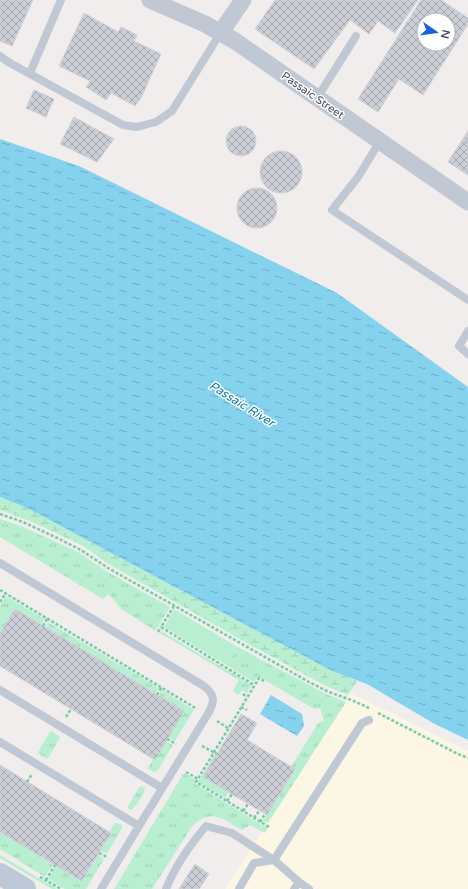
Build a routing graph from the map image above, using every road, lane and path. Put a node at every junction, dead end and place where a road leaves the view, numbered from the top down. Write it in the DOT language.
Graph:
graph roads {
  1 [pos="61,0"];
  2 [pos="150,0"];
  3 [pos="243,0"];
  4 [pos="221,32"];
  5 [pos="356,36"];
  6 [pos="0,56"];
  7 [pos="30,73"];
  8 [pos="317,98"];
  9 [pos="380,141"];
  10 [pos="468,202"];
  11 [pos="468,300"];
  12 [pos="468,331"];
  13 [pos="468,354"];
  14 [pos="0,514"];
  15 [pos="0,563"];
  16 [pos="0,590"];
  17 [pos="5,594"];
  18 [pos="0,602"];
  19 [pos="174,606"];
  20 [pos="47,619"];
  21 [pos="43,626"];
  22 [pos="161,628"];
  23 [pos="158,632"];
  24 [pos="264,681"];
  25 [pos="254,685"];
  26 [pos="162,688"];
  27 [pos="0,690"];
  28 [pos="243,694"];
  29 [pos="157,695"];
  30 [pos="247,697"];
  31 [pos="241,707"];
  32 [pos="71,709"];
  33 [pos="247,710"];
  34 [pos="207,716"];
  35 [pos="65,718"];
  36 [pos="369,720"];
  37 [pos="228,728"];
  38 [pos="167,739"];
  39 [pos="0,742"];
  40 [pos="176,744"];
  41 [pos="202,745"];
  42 [pos="215,753"];
  43 [pos="468,758"];
  44 [pos="33,772"];
  45 [pos="27,782"];
  46 [pos="162,788"];
  47 [pos="232,794"];
  48 [pos="227,801"];
  49 [pos="248,804"];
  50 [pos="259,810"];
  51 [pos="243,811"];
  52 [pos="265,814"];
  53 [pos="254,818"];
  54 [pos="260,822"];
  55 [pos="139,826"];
  56 [pos="269,827"];
  57 [pos="99,853"];
  58 [pos="107,858"];
  59 [pos="274,860"];
  60 [pos="55,865"];
  61 [pos="46,880"];
  62 [pos="296,886"];
  63 [pos="101,889"];
  64 [pos="166,889"];
  65 [pos="239,889"];
  66 [pos="309,889"];
  1 -- 7 [label="lane"];
  2 -- 4 [label="street, Passaic Street"];
  3 -- 4 [label="street"];
  4 -- 7 [label="lane"];
  4 -- 8 [label="street, Passaic Street"];
  5 -- 8 [label="lane"];
  6 -- 7 [label="lane"];
  8 -- 9 [label="street, Passaic Street"];
  9 -- 10 [label="street, Passaic Street"];
  9 -- 11 [label="lane"];
  12 -- 13 [label="lane"];
  14 -- 19 [label="path"];
  15 -- 34 [label="lane"];
  16 -- 17 [label="path"];
  17 -- 18 [label="path"];
  17 -- 20 [label="path"];
  19 -- 22 [label="path"];
  19 -- 43 [label="path"];
  20 -- 21 [label="path"];
  20 -- 26 [label="path"];
  22 -- 23 [label="path"];
  22 -- 25 [label="path"];
  24 -- 25 [label="path"];
  25 -- 30 [label="path"];
  26 -- 29 [label="path"];
  26 -- 34 [label="path"];
  27 -- 46 [label="lane"];
  28 -- 30 [label="path"];
  30 -- 31 [label="path"];
  31 -- 33 [label="path"];
  31 -- 37 [label="path"];
  32 -- 35 [label="path"];
  34 -- 37 [label="path"];
  34 -- 46 [label="lane"];
  36 -- 59 [label="lane"];
  37 -- 42 [label="path"];
  38 -- 40 [label="path"];
  39 -- 55 [label="lane"];
  41 -- 42 [label="path"];
  42 -- 48 [label="path"];
  44 -- 45 [label="path"];
  46 -- 55 [label="lane"];
  47 -- 48 [label="path"];
  48 -- 51 [label="path"];
  49 -- 51 [label="path"];
  50 -- 53 [label="path"];
  51 -- 53 [label="path"];
  52 -- 54 [label="path"];
  53 -- 54 [label="path"];
  54 -- 56 [label="path"];
  55 -- 63 [label="lane"];
  57 -- 58 [label="path"];
  59 -- 62 [label="lane"];
  59 -- 64 [label="lane"];
  59 -- 65 [label="lane"];
  60 -- 61 [label="path"];
  62 -- 66 [label="lane"];
}
